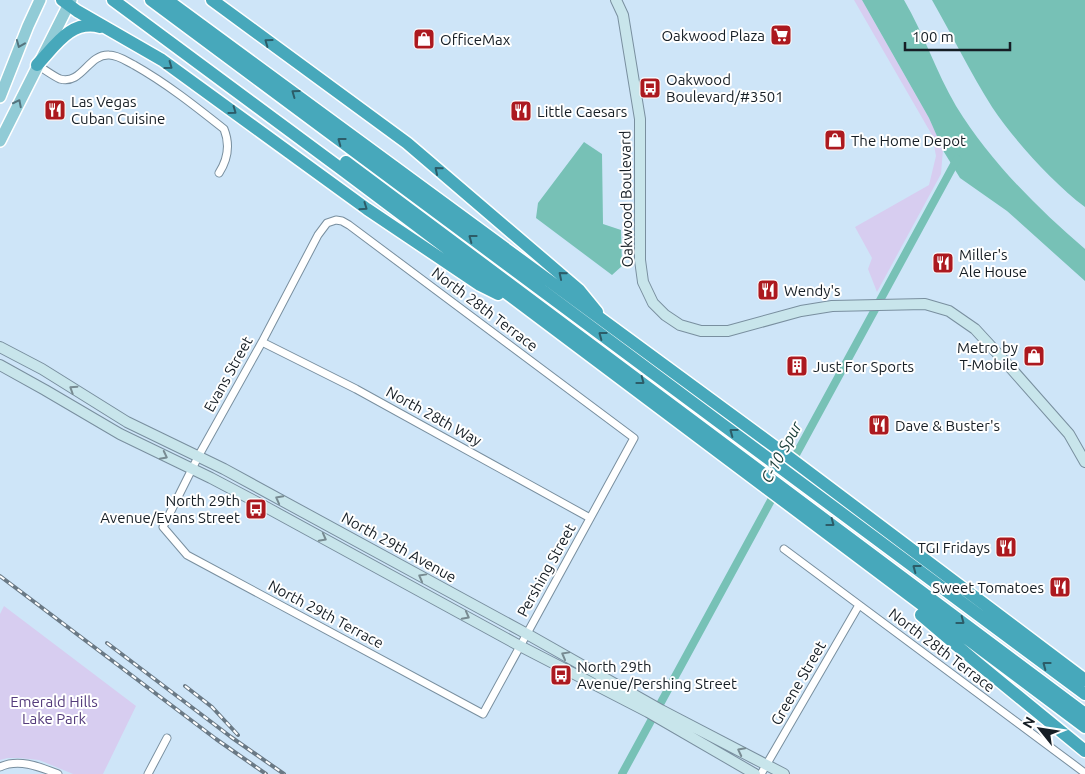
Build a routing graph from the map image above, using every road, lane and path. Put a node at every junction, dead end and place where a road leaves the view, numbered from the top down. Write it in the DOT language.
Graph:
graph roads {
  1 [pos="40,0"];
  2 [pos="113,0"];
  3 [pos="127,0"];
  4 [pos="151,0"];
  5 [pos="167,0"];
  6 [pos="212,0"];
  7 [pos="616,0"];
  8 [pos="67,2"];
  9 [pos="112,31"];
  10 [pos="37,65"];
  11 [pos="0,97"];
  12 [pos="0,141"];
  13 [pos="219,173"];
  14 [pos="318,234"];
  15 [pos="526,309"];
  16 [pos="606,324"];
  17 [pos="262,342"];
  18 [pos="0,347"];
  19 [pos="0,365"];
  20 [pos="634,438"];
  21 [pos="199,455"];
  22 [pos="775,455"];
  23 [pos="1085,462"];
  24 [pos="192,470"];
  25 [pos="803,476"];
  26 [pos="762,479"];
  27 [pos="790,500"];
  28 [pos="590,518"];
  29 [pos="164,527"];
  30 [pos="784,549"];
  31 [pos="877,571"];
  32 [pos="972,596"];
  33 [pos="858,605"];
  34 [pos="527,634"];
  35 [pos="520,646"];
  36 [pos="1085,670"];
  37 [pos="1085,680"];
  38 [pos="1085,694"];
  39 [pos="655,711"];
  40 [pos="483,714"];
  41 [pos="1085,714"];
  42 [pos="1085,727"];
  43 [pos="167,738"];
  44 [pos="1085,751"];
  45 [pos="766,764"];
  46 [pos="36,765"];
  47 [pos="0,768"];
  48 [pos="1085,773"];
  49 [pos="34,774"];
  50 [pos="58,774"];
  51 [pos="148,774"];
  52 [pos="755,774"];
  53 [pos="761,774"];
  54 [pos="784,774"];
  1 -- 11 [label="main road, one-way"];
  2 -- 15 [label="highway"];
  3 -- 26 [label="highway, one-way"];
  22 -- 4 [label="highway, one-way"];
  16 -- 5 [label="highway, one-way"];
  16 -- 6 [label="highway, one-way"];
  7 -- 23 [label="street, Oakwood Boulevard"];
  8 -- 9 [label="highway"];
  8 -- 10 [label="main road"];
  9 -- 10 [label="highway"];
  9 -- 15 [label="highway, one-way"];
  12 -- 10 [label="main road, one-way"];
  10 -- 13 [label="street"];
  14 -- 17 [label="street, Evans Street"];
  14 -- 20 [label="street, North 28th Terrace"];
  15 -- 26 [label="highway"];
  16 -- 22 [label="highway"];
  17 -- 21 [label="street, Evans Street"];
  17 -- 28 [label="street, North 28th Way"];
  21 -- 18 [label="street, North 29th Avenue, one-way"];
  19 -- 24 [label="street, North 29th Avenue, one-way"];
  20 -- 28 [label="street, Pershing Street"];
  21 -- 24 [label="street, Evans Street"];
  34 -- 21 [label="street, North 29th Avenue, one-way"];
  22 -- 25 [label="highway"];
  24 -- 29 [label="street, Evans Street"];
  24 -- 35 [label="street, North 29th Avenue, one-way"];
  25 -- 32 [label="highway"];
  38 -- 25 [label="highway, one-way"];
  26 -- 27 [label="highway"];
  27 -- 31 [label="highway"];
  27 -- 41 [label="highway, one-way"];
  28 -- 34 [label="street, Pershing Street"];
  29 -- 40 [label="street, North 29th Terrace"];
  30 -- 33 [label="street, North 28th Terrace"];
  31 -- 42 [label="highway"];
  31 -- 44 [label="highway"];
  32 -- 36 [label="highway"];
  32 -- 37 [label="highway"];
  33 -- 45 [label="street, Greene Street"];
  33 -- 48 [label="street, North 28th Terrace"];
  34 -- 35 [label="street, Pershing Street"];
  39 -- 34 [label="street, North 29th Avenue, one-way"];
  35 -- 39 [label="street, North 29th Avenue"];
  35 -- 40 [label="street, Pershing Street"];
  45 -- 39 [label="street, North 29th Avenue, one-way"];
  39 -- 52 [label="street, North 29th Avenue"];
  43 -- 51 [label="street"];
  45 -- 53 [label="street, Greene Street"];
  45 -- 54 [label="street, North 29th Avenue"];
  46 -- 47 [label="street"];
  46 -- 49 [label="street"];
  46 -- 50 [label="street"];
}
